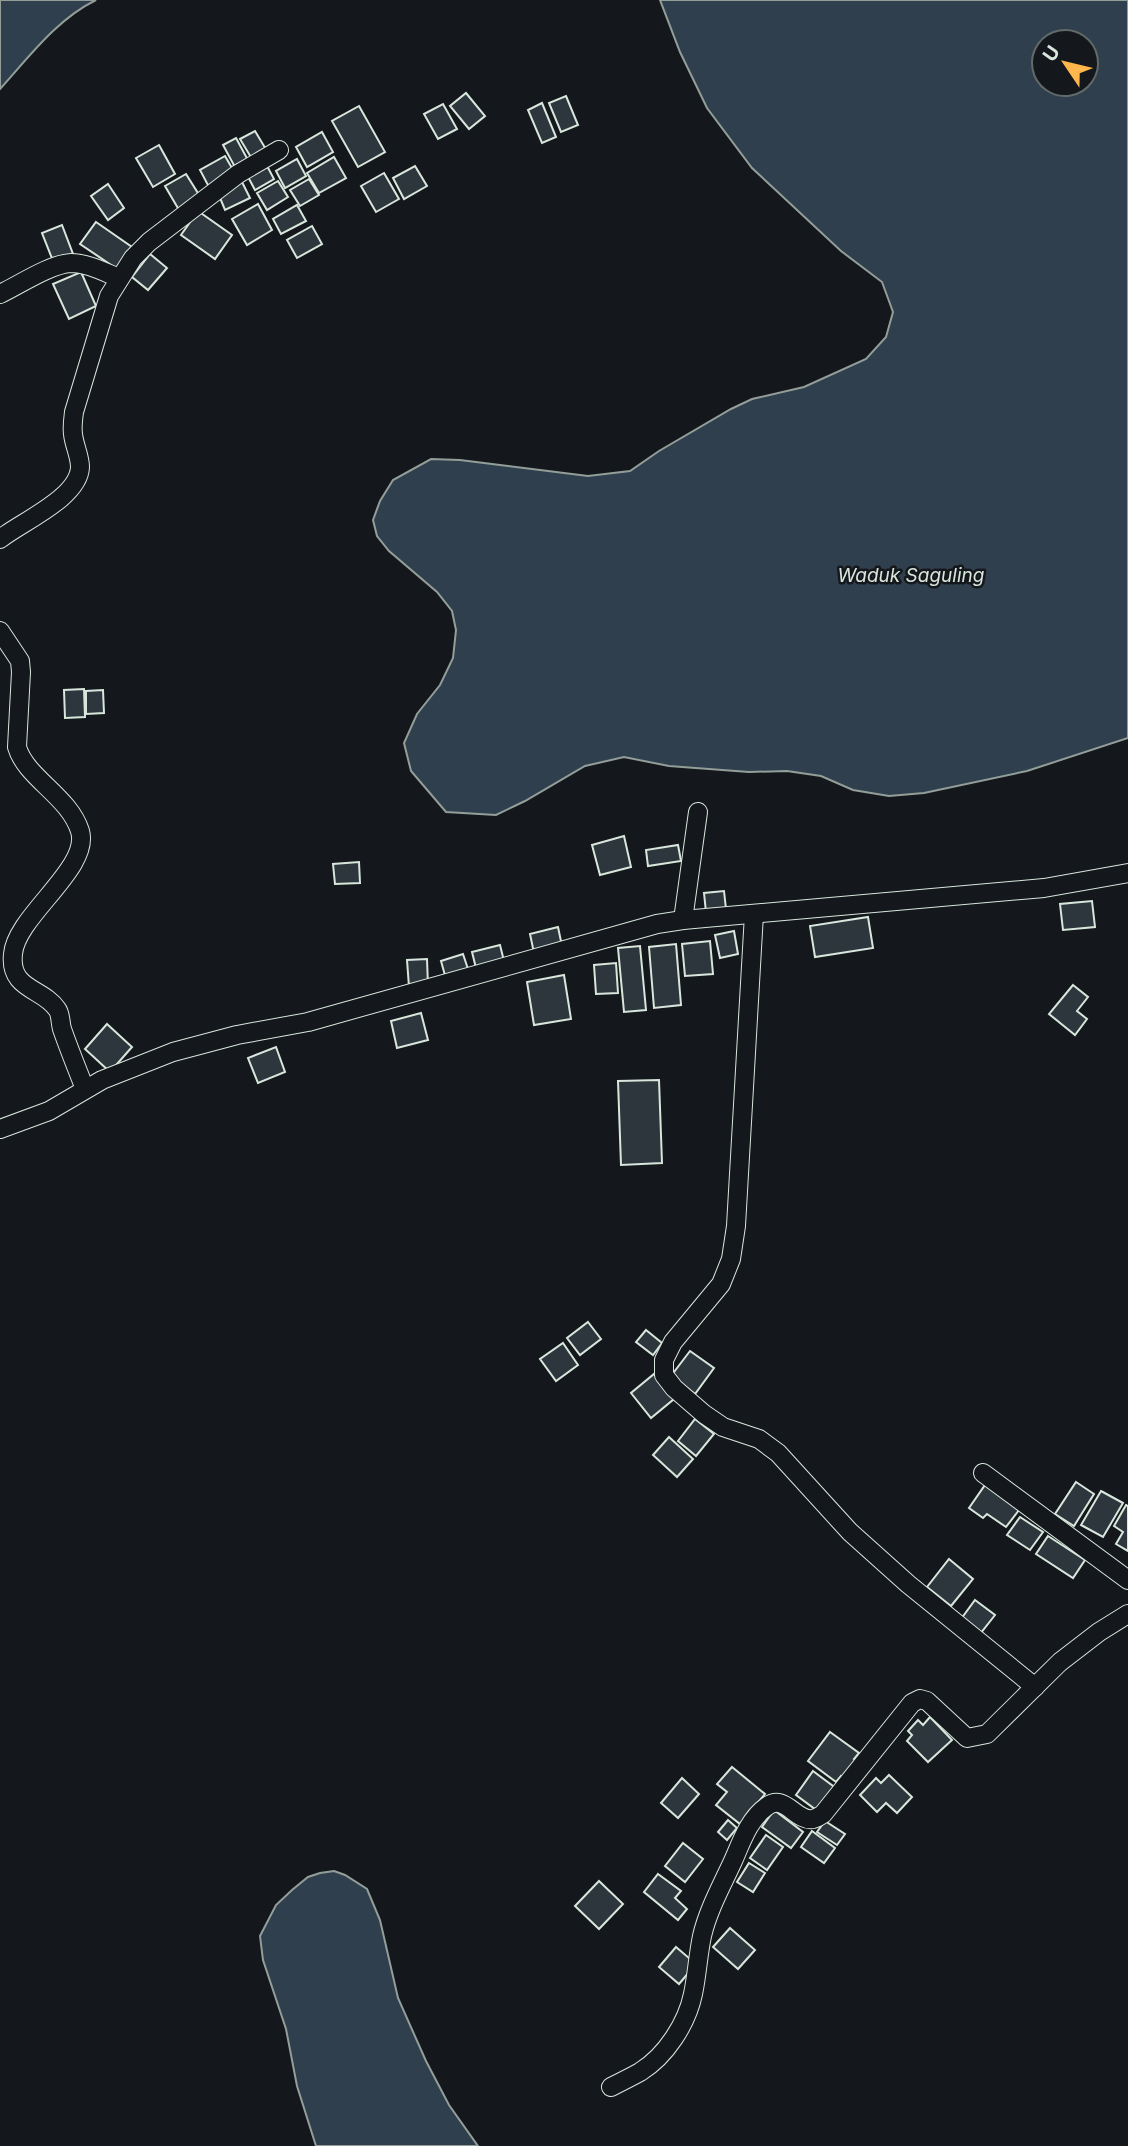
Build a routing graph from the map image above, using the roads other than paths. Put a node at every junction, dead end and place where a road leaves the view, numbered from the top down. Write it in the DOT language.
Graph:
graph roads {
  1 [pos="279,150"];
  2 [pos="119,278"];
  3 [pos="0,294"];
  4 [pos="0,539"];
  5 [pos="0,631"];
  6 [pos="698,811"];
  7 [pos="1128,873"];
  8 [pos="754,914"];
  9 [pos="683,919"];
  10 [pos="85,1088"];
  11 [pos="0,1129"];
  12 [pos="983,1473"];
  13 [pos="1128,1580"];
  14 [pos="1128,1614"];
  15 [pos="1035,1686"];
  16 [pos="611,2087"];
  1 -- 2 [label="street"];
  2 -- 3 [label="street"];
  2 -- 4 [label="street"];
  5 -- 10 [label="street"];
  6 -- 9 [label="street"];
  7 -- 8 [label="street"];
  8 -- 9 [label="street"];
  8 -- 15 [label="street"];
  9 -- 10 [label="street"];
  10 -- 11 [label="street"];
  12 -- 13 [label="street"];
  14 -- 15 [label="street"];
  15 -- 16 [label="street"];
}
